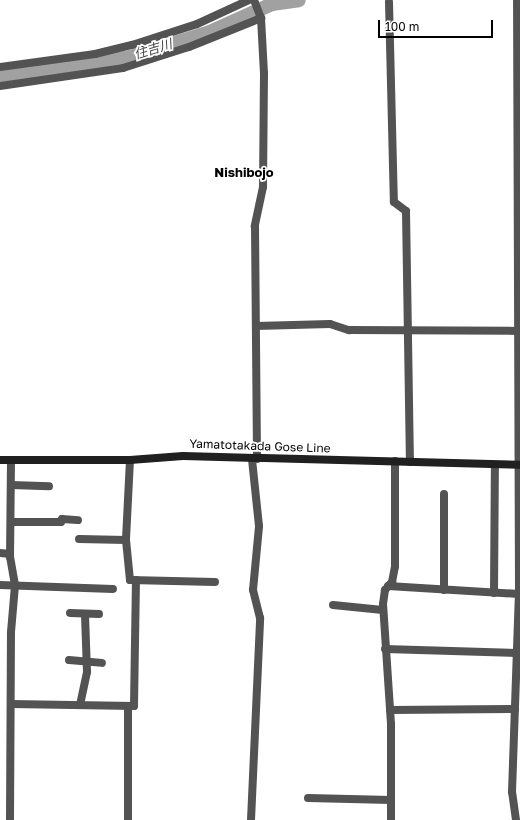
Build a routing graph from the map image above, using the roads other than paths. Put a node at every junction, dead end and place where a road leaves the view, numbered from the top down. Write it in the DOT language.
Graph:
graph roads {
  1 [pos="249,0"];
  2 [pos="254,0"];
  3 [pos="518,0"];
  4 [pos="389,2"];
  5 [pos="261,18"];
  6 [pos="519,54"];
  7 [pos="0,67"];
  8 [pos="0,86"];
  9 [pos="519,190"];
  10 [pos="256,326"];
  11 [pos="408,330"];
  12 [pos="518,331"];
  13 [pos="254,459"];
  14 [pos="0,460"];
  15 [pos="11,460"];
  16 [pos="130,460"];
  17 [pos="394,461"];
  18 [pos="410,462"];
  19 [pos="495,465"];
  20 [pos="520,466"];
  21 [pos="11,486"];
  22 [pos="49,486"];
  23 [pos="444,494"];
  24 [pos="78,520"];
  25 [pos="12,522"];
  26 [pos="79,539"];
  27 [pos="126,540"];
  28 [pos="0,554"];
  29 [pos="10,554"];
  30 [pos="136,580"];
  31 [pos="215,582"];
  32 [pos="0,585"];
  33 [pos="15,585"];
  34 [pos="388,586"];
  35 [pos="113,589"];
  36 [pos="444,590"];
  37 [pos="519,591"];
  38 [pos="494,593"];
  39 [pos="333,605"];
  40 [pos="383,610"];
  41 [pos="70,613"];
  42 [pos="99,614"];
  43 [pos="85,615"];
  44 [pos="386,649"];
  45 [pos="517,653"];
  46 [pos="69,660"];
  47 [pos="87,663"];
  48 [pos="102,663"];
  49 [pos="11,704"];
  50 [pos="80,705"];
  51 [pos="128,706"];
  52 [pos="515,709"];
  53 [pos="390,710"];
  54 [pos="518,733"];
  55 [pos="308,798"];
  56 [pos="391,800"];
  57 [pos="10,820"];
  58 [pos="128,820"];
  59 [pos="251,820"];
  60 [pos="391,820"];
  61 [pos="516,820"];
  1 -- 7 [label="street"];
  2 -- 5 [label="street"];
  3 -- 6 [label="street"];
  4 -- 11 [label="street"];
  5 -- 8 [label="street"];
  5 -- 10 [label="street"];
  6 -- 9 [label="street"];
  9 -- 12 [label="street"];
  10 -- 11 [label="street"];
  10 -- 13 [label="street"];
  11 -- 12 [label="street"];
  11 -- 18 [label="street"];
  12 -- 20 [label="street"];
  13 -- 16 [label="main road, Yamatotakada Gose Line"];
  13 -- 17 [label="main road, Yamatotakada Gose Line"];
  13 -- 59 [label="street"];
  14 -- 15 [label="main road, Yamatotakada Gose Line"];
  15 -- 16 [label="main road, Yamatotakada Gose Line"];
  15 -- 21 [label="street"];
  16 -- 27 [label="street"];
  17 -- 18 [label="main road, Yamatotakada Gose Line"];
  17 -- 34 [label="street"];
  18 -- 19 [label="main road, Yamatotakada Gose Line"];
  19 -- 20 [label="main road, Yamatotakada Gose Line"];
  19 -- 38 [label="street"];
  20 -- 37 [label="street"];
  21 -- 22 [label="street"];
  21 -- 25 [label="street"];
  23 -- 36 [label="street"];
  24 -- 25 [label="street"];
  25 -- 29 [label="street"];
  26 -- 27 [label="street"];
  27 -- 30 [label="street"];
  28 -- 29 [label="street"];
  29 -- 33 [label="street"];
  30 -- 31 [label="street"];
  30 -- 51 [label="street"];
  32 -- 33 [label="street"];
  33 -- 35 [label="street"];
  33 -- 49 [label="street"];
  34 -- 36 [label="street"];
  34 -- 40 [label="street"];
  36 -- 38 [label="street"];
  37 -- 38 [label="street"];
  37 -- 45 [label="street"];
  39 -- 40 [label="street"];
  40 -- 44 [label="street"];
  41 -- 43 [label="street"];
  42 -- 43 [label="street"];
  43 -- 47 [label="street"];
  44 -- 45 [label="street"];
  44 -- 53 [label="street"];
  45 -- 52 [label="street"];
  46 -- 47 [label="street"];
  47 -- 48 [label="street"];
  47 -- 50 [label="street"];
  49 -- 50 [label="street"];
  49 -- 57 [label="street"];
  50 -- 51 [label="street"];
  51 -- 58 [label="street"];
  52 -- 53 [label="street"];
  52 -- 54 [label="street"];
  53 -- 56 [label="street"];
  54 -- 61 [label="street"];
  55 -- 56 [label="street"];
  56 -- 60 [label="street"];
}
